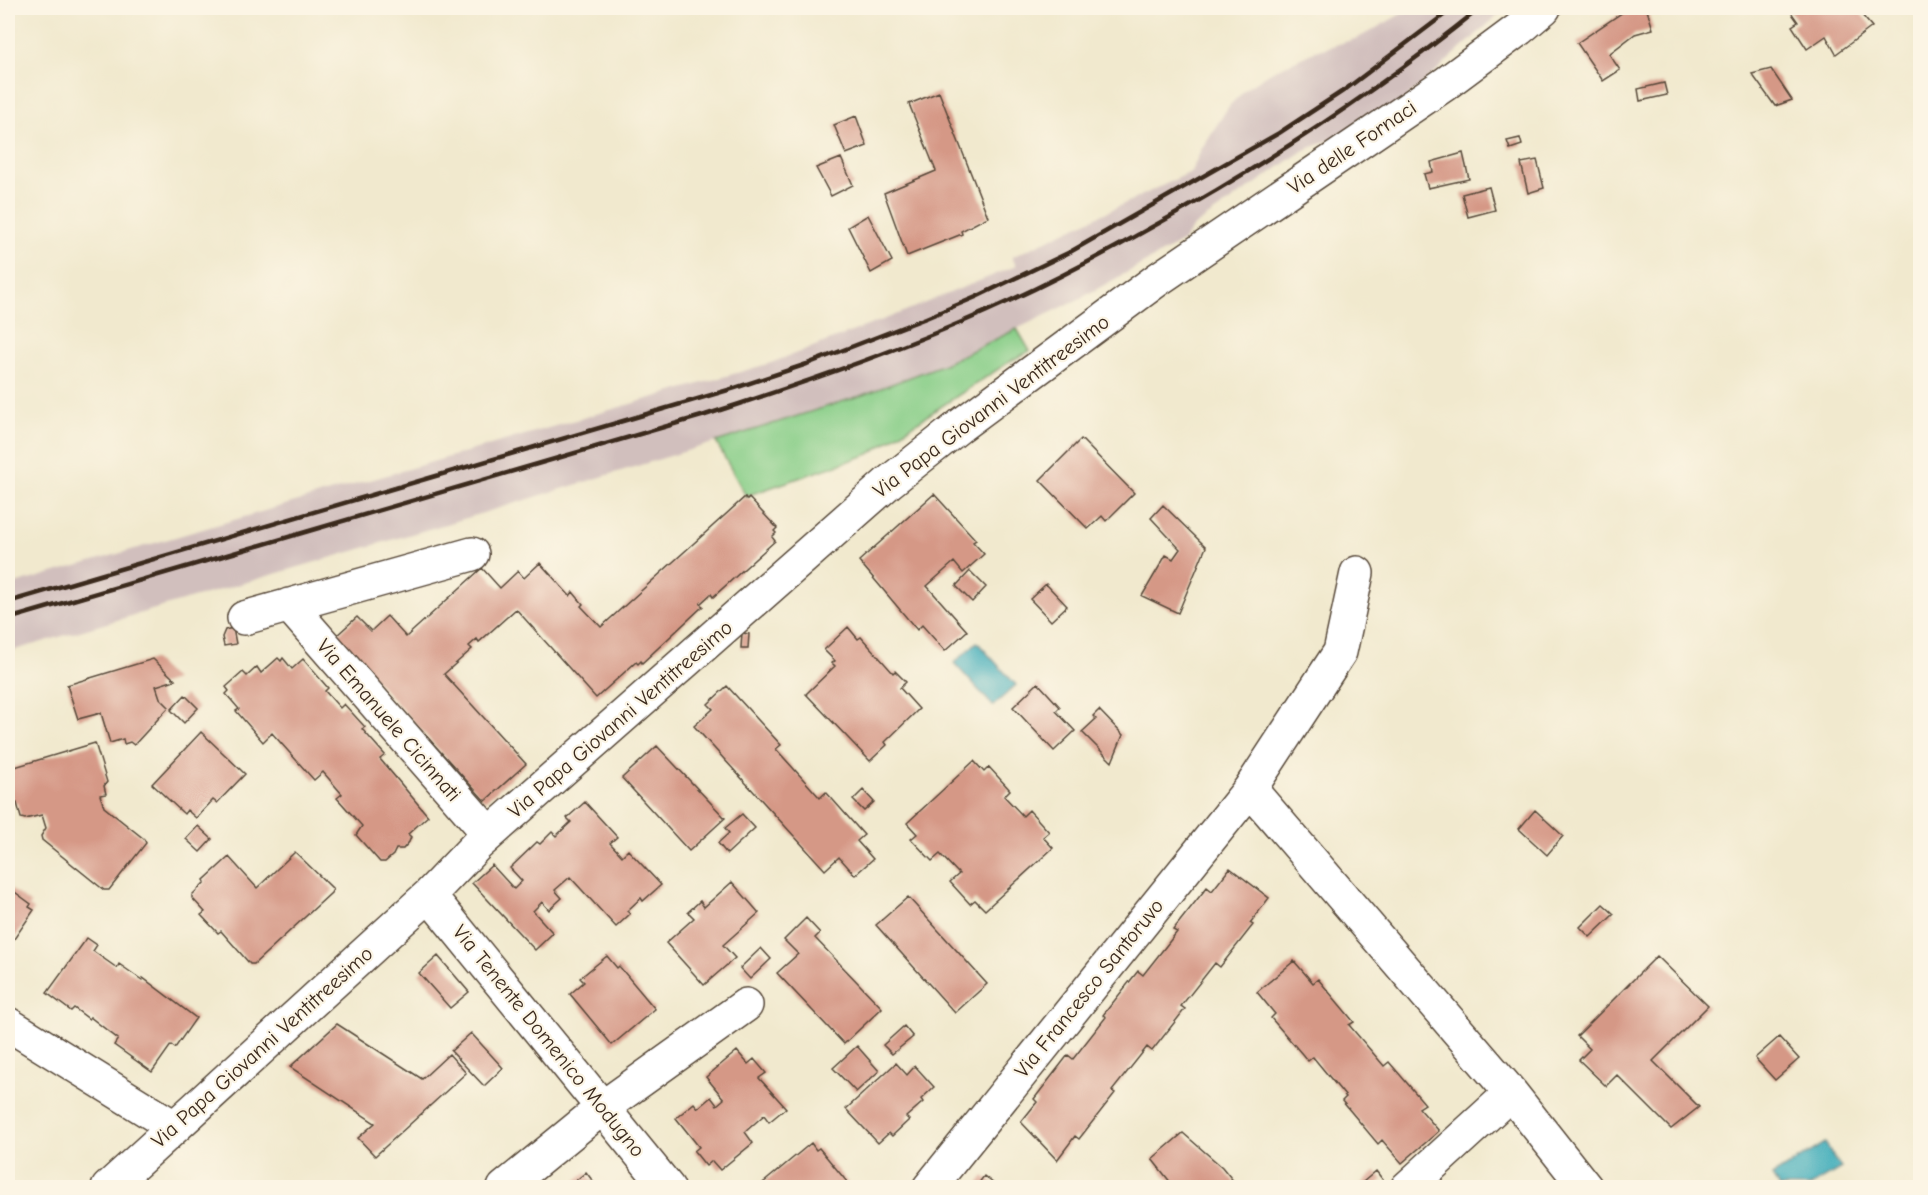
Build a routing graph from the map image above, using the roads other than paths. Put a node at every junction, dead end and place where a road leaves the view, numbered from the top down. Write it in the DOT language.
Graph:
graph roads {
  1 [pos="1544,8"];
  2 [pos="1157,280"];
  3 [pos="472,554"];
  4 [pos="1357,573"];
  5 [pos="289,605"];
  6 [pos="244,618"];
  7 [pos="1250,789"];
  8 [pos="489,834"];
  9 [pos="429,895"];
  10 [pos="746,1005"];
  11 [pos="8,1024"];
  12 [pos="1511,1093"];
  13 [pos="602,1108"];
  14 [pos="174,1127"];
  15 [pos="108,1188"];
  16 [pos="504,1188"];
  17 [pos="668,1188"];
  18 [pos="929,1188"];
  19 [pos="1407,1188"];
  20 [pos="1586,1188"];
  1 -- 2 [label="street, Via delle Fornaci"];
  2 -- 8 [label="street, Via Papa Giovanni Ventitreesimo"];
  3 -- 5 [label="street"];
  4 -- 7 [label="street, Via Francesco Santoruvo"];
  5 -- 6 [label="street"];
  5 -- 8 [label="street, Via Emanuele Cicinnati"];
  7 -- 12 [label="street"];
  7 -- 18 [label="street, Via Francesco Santoruvo"];
  8 -- 9 [label="street, Via Papa Giovanni Ventitreesimo"];
  9 -- 13 [label="street, Via Tenente Domenico Modugno"];
  9 -- 14 [label="street, Via Papa Giovanni Ventitreesimo"];
  10 -- 13 [label="street"];
  11 -- 14 [label="street"];
  12 -- 19 [label="street"];
  12 -- 20 [label="street"];
  13 -- 16 [label="street"];
  13 -- 17 [label="street, Via Tenente Domenico Modugno"];
  14 -- 15 [label="street, Via Papa Giovanni Ventitreesimo"];
}
